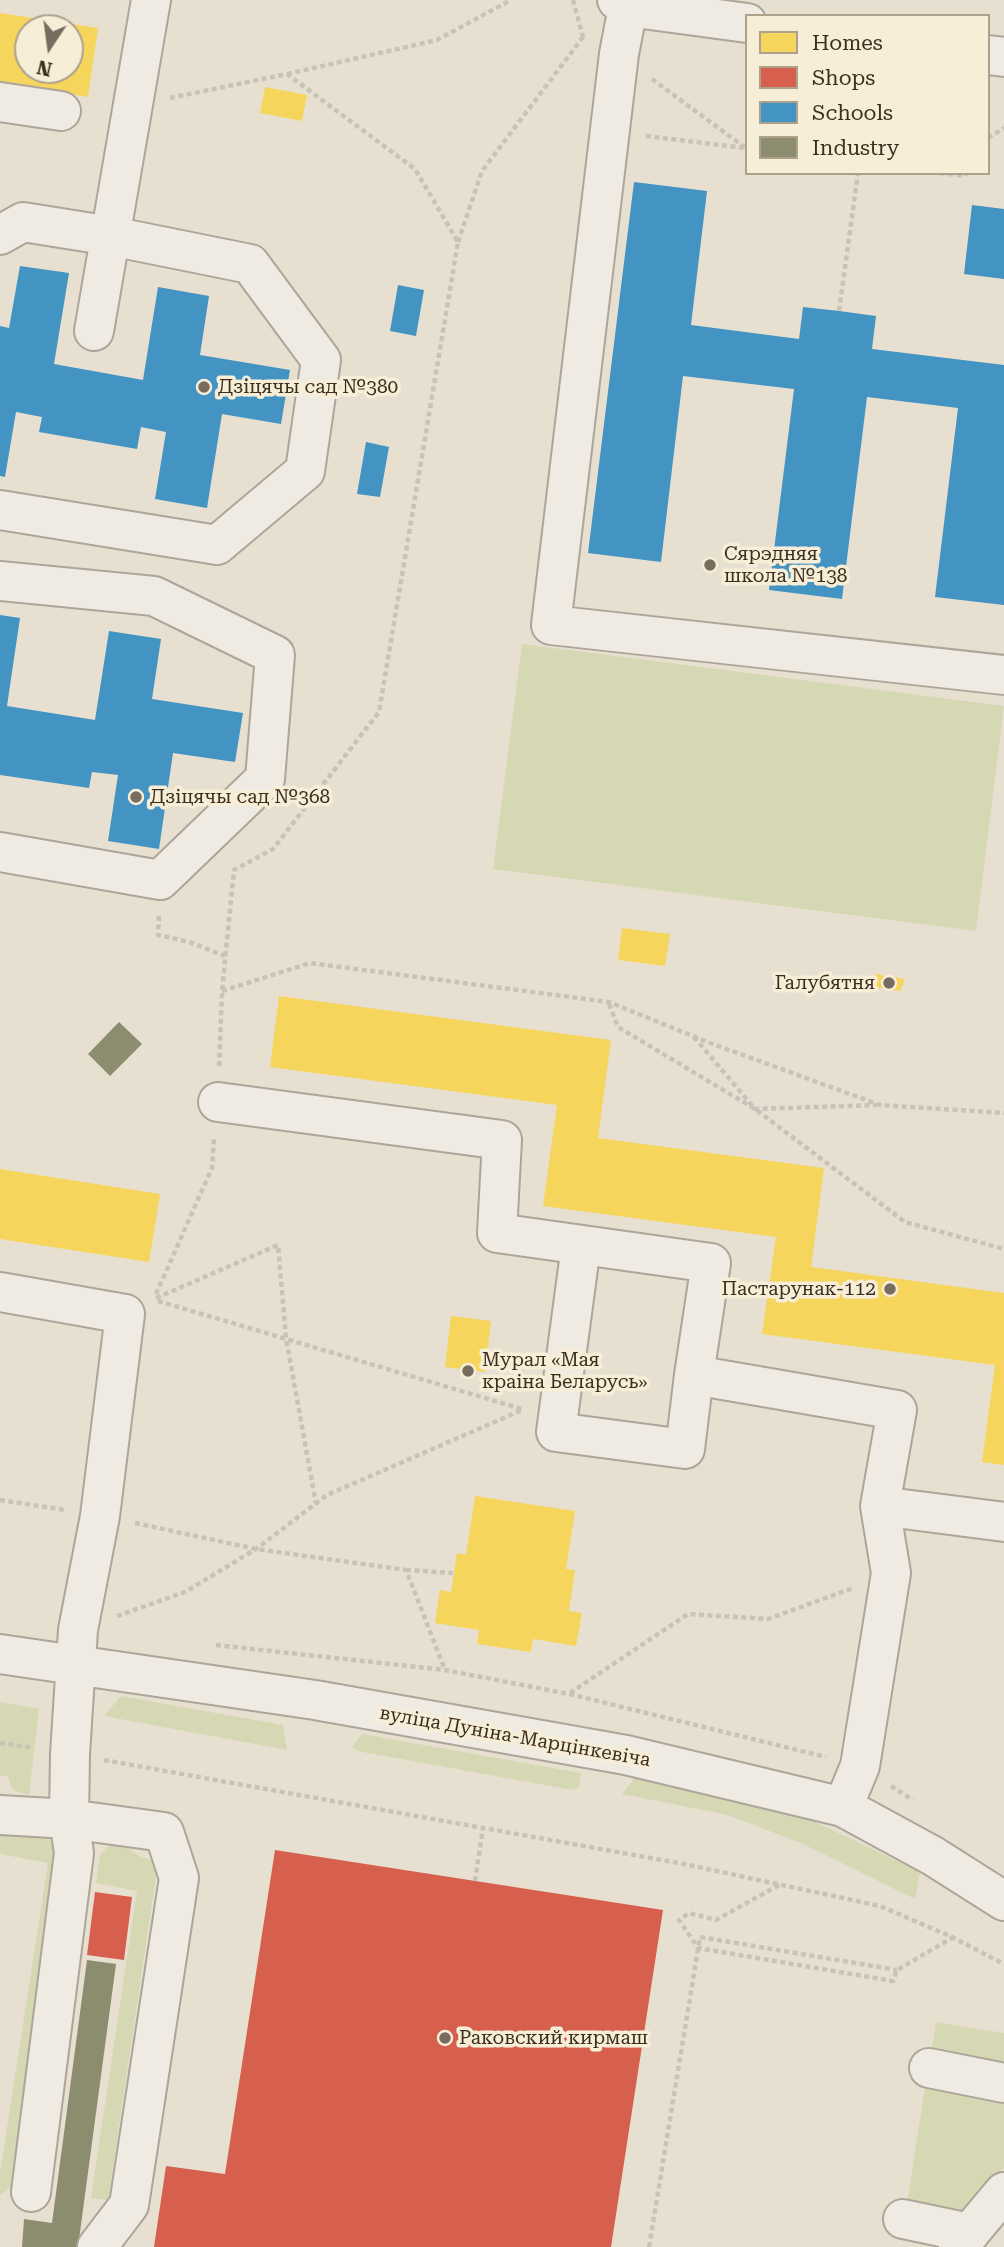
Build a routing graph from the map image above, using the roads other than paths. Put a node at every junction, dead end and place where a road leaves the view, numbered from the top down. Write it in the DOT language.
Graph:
graph roads {
  1 [pos="151,0"];
  2 [pos="623,3"];
  3 [pos="745,23"];
  4 [pos="0,102"];
  5 [pos="61,111"];
  6 [pos="0,235"];
  7 [pos="111,236"];
  8 [pos="94,331"];
  9 [pos="0,510"];
  10 [pos="0,581"];
  11 [pos="1004,675"];
  12 [pos="0,852"];
  13 [pos="218,1102"];
  14 [pos="581,1246"];
  15 [pos="0,1292"];
  16 [pos="694,1375"];
  17 [pos="880,1506"];
  18 [pos="1004,1522"];
  19 [pos="77,1648"];
  20 [pos="0,1654"];
  21 [pos="843,1807"];
  22 [pos="0,1815"];
  23 [pos="69,1819"];
  24 [pos="1004,1901"];
  25 [pos="929,2068"];
  26 [pos="1004,2083"];
  27 [pos="31,2192"];
  28 [pos="1004,2192"];
  29 [pos="903,2219"];
  30 [pos="964,2240"];
  31 [pos="97,2247"];
  1 -- 7 [label="street"];
  2 -- 3 [label="street"];
  2 -- 11 [label="street"];
  4 -- 5 [label="street"];
  6 -- 7 [label="street"];
  7 -- 8 [label="street"];
  7 -- 9 [label="street"];
  10 -- 12 [label="street"];
  13 -- 14 [label="street"];
  14 -- 16 [label="street"];
  14 -- 16 [label="street"];
  15 -- 19 [label="street"];
  16 -- 17 [label="street"];
  17 -- 18 [label="street"];
  17 -- 21 [label="street"];
  19 -- 20 [label="street, вуліца Дуніна-Марцінкевіча"];
  19 -- 21 [label="street, вуліца Дуніна-Марцінкевіча"];
  19 -- 23 [label="street"];
  21 -- 24 [label="street, вуліца Дуніна-Марцінкевіча"];
  22 -- 23 [label="street"];
  23 -- 27 [label="street"];
  23 -- 31 [label="street"];
  25 -- 26 [label="street"];
  28 -- 30 [label="street"];
  29 -- 30 [label="street"];
}
